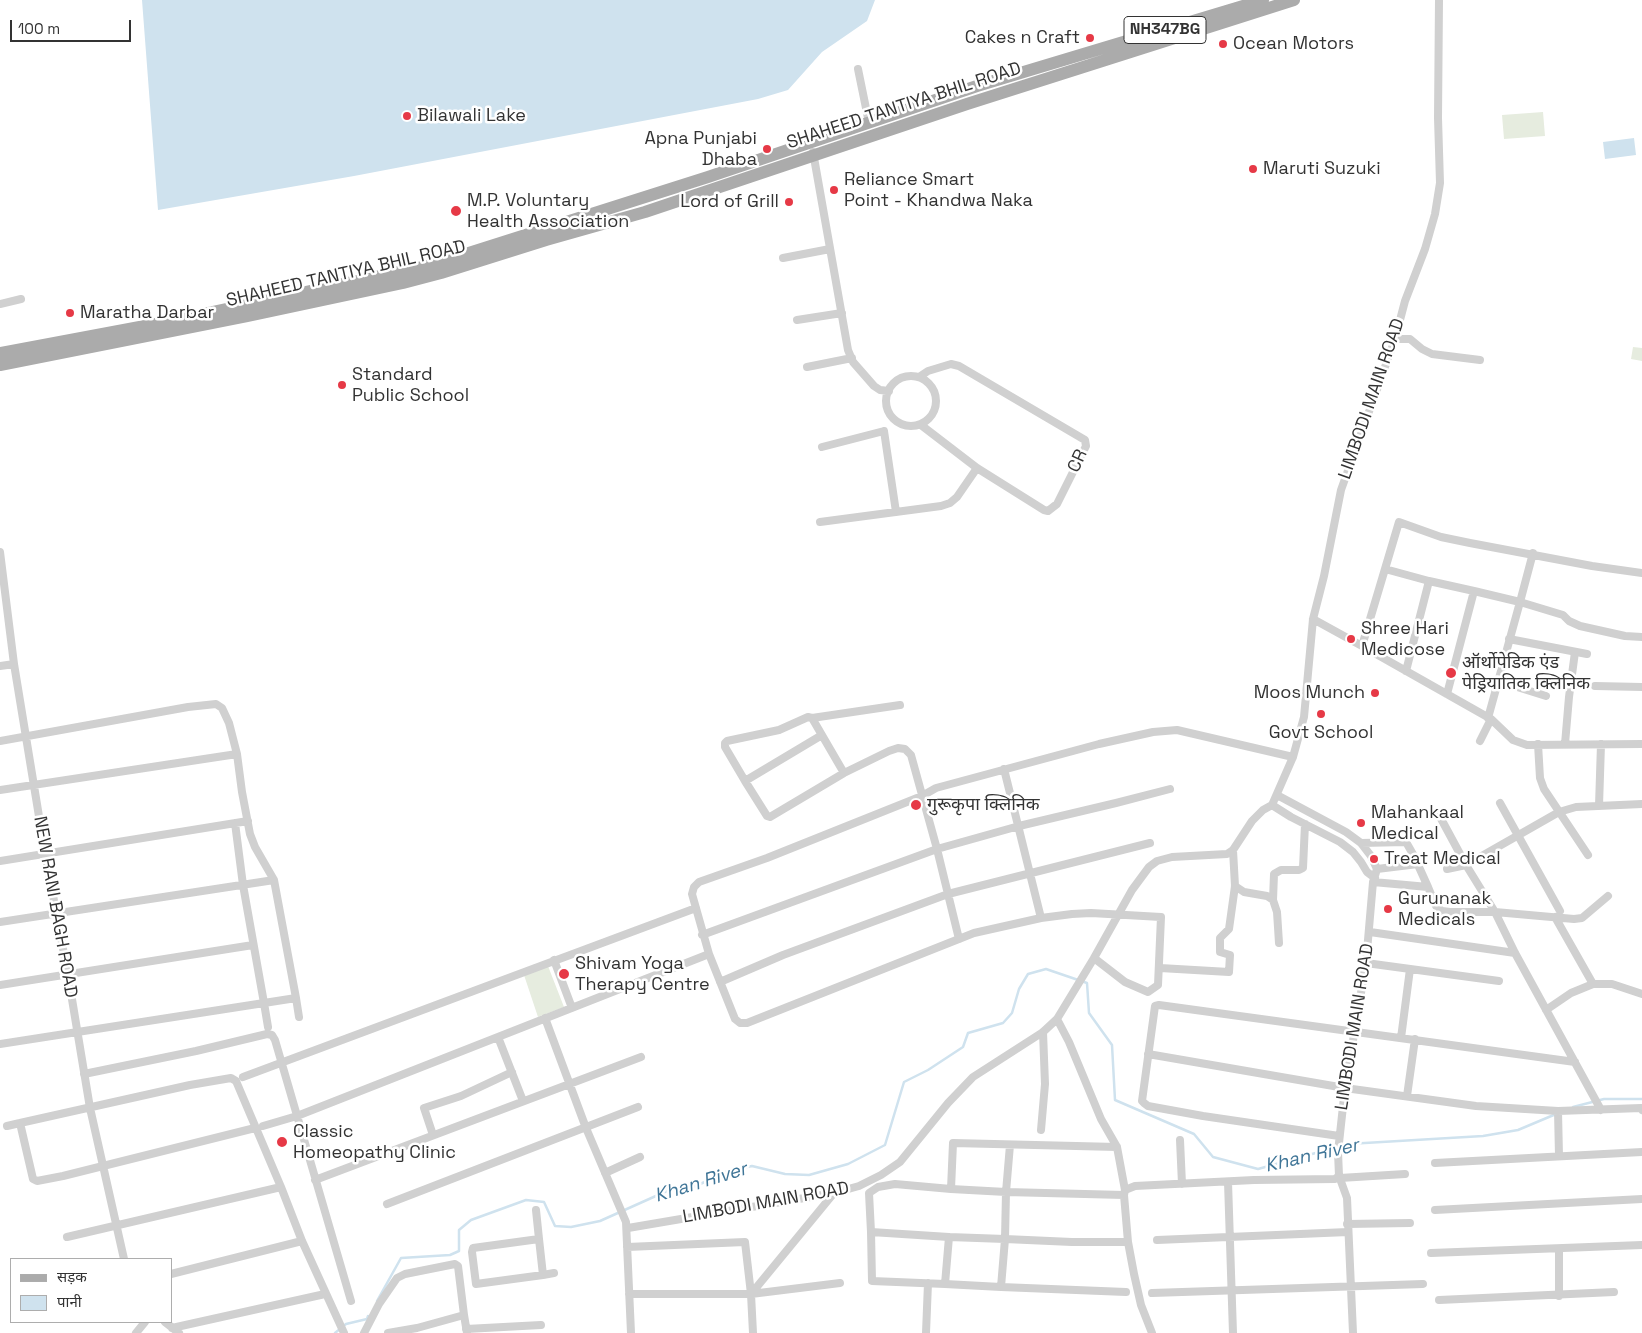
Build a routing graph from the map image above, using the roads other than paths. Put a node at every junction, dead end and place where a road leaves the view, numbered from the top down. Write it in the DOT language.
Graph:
graph roads {
  1 [pos="1263,0"];
  2 [pos="1292,0"];
  3 [pos="1439,0"];
  4 [pos="858,69"];
  5 [pos="869,123"];
  6 [pos="812,149"];
  7 [pos="830,249"];
  8 [pos="783,258"];
  9 [pos="21,298"];
  10 [pos="0,304"];
  11 [pos="842,313"];
  12 [pos="797,320"];
  13 [pos="1395,339"];
  14 [pos="0,353"];
  15 [pos="852,358"];
  16 [pos="1480,360"];
  17 [pos="0,365"];
  18 [pos="807,367"];
  19 [pos="919,377"];
  20 [pos="888,391"];
  21 [pos="894,419"];
  22 [pos="921,424"];
  23 [pos="884,431"];
  24 [pos="822,448"];
  25 [pos="977,468"];
  26 [pos="896,512"];
  27 [pos="820,522"];
  28 [pos="0,552"];
  29 [pos="1533,554"];
  30 [pos="1386,569"];
  31 [pos="1642,573"];
  32 [pos="1429,581"];
  33 [pos="1474,591"];
  34 [pos="1520,602"];
  35 [pos="1312,620"];
  36 [pos="1642,637"];
  37 [pos="1509,639"];
  38 [pos="1362,646"];
  39 [pos="1575,652"];
  40 [pos="1587,654"];
  41 [pos="14,664"];
  42 [pos="0,666"];
  43 [pos="1406,671"];
  44 [pos="1498,681"];
  45 [pos="1595,686"];
  46 [pos="1642,687"];
  47 [pos="1447,694"];
  48 [pos="1546,696"];
  49 [pos="900,705"];
  50 [pos="812,718"];
  51 [pos="1490,718"];
  52 [pos="822,735"];
  53 [pos="26,738"];
  54 [pos="0,741"];
  55 [pos="1480,741"];
  56 [pos="1538,744"];
  57 [pos="1565,744"];
  58 [pos="1601,744"];
  59 [pos="1642,744"];
  60 [pos="237,754"];
  61 [pos="1293,757"];
  62 [pos="1004,769"];
  63 [pos="844,773"];
  64 [pos="745,781"];
  65 [pos="33,786"];
  66 [pos="1170,788"];
  67 [pos="0,790"];
  68 [pos="1277,795"];
  69 [pos="922,796"];
  70 [pos="1500,804"];
  71 [pos="1642,804"];
  72 [pos="1272,805"];
  73 [pos="1599,806"];
  74 [pos="1559,812"];
  75 [pos="1438,815"];
  76 [pos="248,821"];
  77 [pos="234,823"];
  78 [pos="1305,824"];
  79 [pos="1019,826"];
  80 [pos="1518,835"];
  81 [pos="1150,843"];
  82 [pos="1362,843"];
  83 [pos="937,849"];
  84 [pos="1233,850"];
  85 [pos="45,853"];
  86 [pos="1588,856"];
  87 [pos="0,861"];
  88 [pos="1418,864"];
  89 [pos="1466,865"];
  90 [pos="1377,869"];
  91 [pos="1447,869"];
  92 [pos="1029,873"];
  93 [pos="274,880"];
  94 [pos="1374,880"];
  95 [pos="243,884"];
  96 [pos="1234,886"];
  97 [pos="1428,887"];
  98 [pos="948,894"];
  99 [pos="1608,896"];
  100 [pos="1273,900"];
  101 [pos="696,908"];
  102 [pos="1494,912"];
  103 [pos="56,913"];
  104 [pos="1119,914"];
  105 [pos="1557,914"];
  106 [pos="1042,918"];
  107 [pos="0,922"];
  108 [pos="1370,932"];
  109 [pos="702,935"];
  110 [pos="959,939"];
  111 [pos="1279,943"];
  112 [pos="253,945"];
  113 [pos="1514,953"];
  114 [pos="709,954"];
  115 [pos="1094,958"];
  116 [pos="554,960"];
  117 [pos="1366,963"];
  118 [pos="1160,968"];
  119 [pos="1410,969"];
  120 [pos="68,975"];
  121 [pos="1499,981"];
  122 [pos="720,982"];
  123 [pos="1593,984"];
  124 [pos="0,985"];
  125 [pos="1642,994"];
  126 [pos="296,998"];
  127 [pos="264,1003"];
  128 [pos="572,1008"];
  129 [pos="1546,1010"];
  130 [pos="299,1017"];
  131 [pos="545,1018"];
  132 [pos="1057,1019"];
  133 [pos="268,1027"];
  134 [pos="1042,1032"];
  135 [pos="1354,1032"];
  136 [pos="77,1033"];
  137 [pos="498,1037"];
  138 [pos="1401,1038"];
  139 [pos="1415,1039"];
  140 [pos="0,1044"];
  141 [pos="1148,1054"];
  142 [pos="641,1057"];
  143 [pos="1575,1062"];
  144 [pos="282,1063"];
  145 [pos="512,1072"];
  146 [pos="84,1074"];
  147 [pos="243,1077"];
  148 [pos="569,1084"];
  149 [pos="1344,1088"];
  150 [pos="1407,1096"];
  151 [pos="523,1101"];
  152 [pos="638,1107"];
  153 [pos="90,1108"];
  154 [pos="1642,1109"];
  155 [pos="1601,1110"];
  156 [pos="1558,1111"];
  157 [pos="297,1116"];
  158 [pos="20,1124"];
  159 [pos="7,1126"];
  160 [pos="259,1127"];
  161 [pos="586,1128"];
  162 [pos="1041,1130"];
  163 [pos="432,1135"];
  164 [pos="1339,1137"];
  165 [pos="1180,1140"];
  166 [pos="1010,1145"];
  167 [pos="1117,1147"];
  168 [pos="1642,1152"];
  169 [pos="1559,1156"];
  170 [pos="640,1157"];
  171 [pos="1435,1163"];
  172 [pos="104,1166"];
  173 [pos="605,1173"];
  174 [pos="1405,1174"];
  175 [pos="1340,1177"];
  176 [pos="315,1180"];
  177 [pos="1228,1182"];
  178 [pos="1182,1184"];
  179 [pos="281,1186"];
  180 [pos="951,1189"];
  181 [pos="1128,1190"];
  182 [pos="1006,1192"];
  183 [pos="834,1193"];
  184 [pos="1642,1199"];
  185 [pos="387,1204"];
  186 [pos="536,1210"];
  187 [pos="1435,1210"];
  188 [pos="1410,1223"];
  189 [pos="116,1225"];
  190 [pos="628,1228"];
  191 [pos="1347,1228"];
  192 [pos="871,1232"];
  193 [pos="1229,1236"];
  194 [pos="67,1237"];
  195 [pos="949,1237"];
  196 [pos="539,1239"];
  197 [pos="1005,1239"];
  198 [pos="1157,1240"];
  199 [pos="302,1241"];
  200 [pos="1128,1242"];
  201 [pos="1642,1245"];
  202 [pos="627,1247"];
  203 [pos="1559,1249"];
  204 [pos="1431,1253"];
  205 [pos="124,1258"];
  206 [pos="172,1274"];
  207 [pos="554,1274"];
  208 [pos="543,1275"];
  209 [pos="840,1282"];
  210 [pos="928,1283"];
  211 [pos="476,1284"];
  212 [pos="945,1284"];
  213 [pos="1422,1284"];
  214 [pos="460,1286"];
  215 [pos="1350,1286"];
  216 [pos="1001,1287"];
  217 [pos="1231,1290"];
  218 [pos="1126,1292"];
  219 [pos="1614,1292"];
  220 [pos="1152,1293"];
  221 [pos="325,1294"];
  222 [pos="629,1294"];
  223 [pos="751,1294"];
  224 [pos="1559,1296"];
  225 [pos="1439,1300"];
  226 [pos="351,1301"];
  227 [pos="464,1315"];
  228 [pos="145,1323"];
  229 [pos="166,1323"];
  230 [pos="540,1325"];
  231 [pos="172,1328"];
  232 [pos="466,1331"];
  233 [pos="136,1333"];
  234 [pos="179,1333"];
  235 [pos="344,1333"];
  236 [pos="364,1333"];
  237 [pos="388,1333"];
  238 [pos="631,1333"];
  239 [pos="753,1333"];
  240 [pos="926,1333"];
  241 [pos="1152,1333"];
  242 [pos="1233,1333"];
  243 [pos="1352,1333"];
  1 -- 5 [label="main road, SHAHEED TANTIYA BHIL ROAD / NH347BG"];
  2 -- 6 [label="main road, SHAHEED TANTIYA BHIL ROAD / NH347BG"];
  3 -- 13 [label="street, LIMBODI MAIN ROAD"];
  4 -- 5 [label="street"];
  5 -- 6 [label="main road, SHAHEED TANTIYA BHIL ROAD / NH347BG"];
  6 -- 7 [label="street"];
  6 -- 14 [label="main road, SHAHEED TANTIYA BHIL ROAD / NH347BG"];
  6 -- 17 [label="main road, SHAHEED TANTIYA BHIL ROAD / NH347BG"];
  7 -- 8 [label="street"];
  7 -- 11 [label="street"];
  9 -- 10 [label="street"];
  11 -- 12 [label="street"];
  11 -- 15 [label="street"];
  13 -- 16 [label="street"];
  13 -- 35 [label="street, LIMBODI MAIN ROAD"];
  15 -- 18 [label="street"];
  15 -- 20 [label="street"];
  19 -- 20 [label="street"];
  19 -- 22 [label="street"];
  19 -- 25 [label="street, CR"];
  20 -- 21 [label="street"];
  21 -- 22 [label="street"];
  21 -- 23 [label="street"];
  22 -- 25 [label="street, CR"];
  23 -- 24 [label="street"];
  23 -- 26 [label="street"];
  25 -- 26 [label="street"];
  26 -- 27 [label="street"];
  28 -- 41 [label="street, NEW RANI BAGH ROAD"];
  29 -- 30 [label="street"];
  29 -- 31 [label="street"];
  29 -- 34 [label="street"];
  30 -- 32 [label="street"];
  30 -- 38 [label="street"];
  32 -- 33 [label="street"];
  32 -- 43 [label="street"];
  33 -- 34 [label="street"];
  33 -- 47 [label="street"];
  34 -- 36 [label="street"];
  34 -- 37 [label="street"];
  35 -- 38 [label="street"];
  35 -- 61 [label="street, LIMBODI MAIN ROAD"];
  37 -- 39 [label="street"];
  37 -- 44 [label="street"];
  38 -- 43 [label="street"];
  39 -- 40 [label="street"];
  39 -- 57 [label="street"];
  41 -- 42 [label="street"];
  41 -- 53 [label="street, NEW RANI BAGH ROAD"];
  43 -- 47 [label="street"];
  44 -- 48 [label="street"];
  44 -- 51 [label="street"];
  45 -- 46 [label="street"];
  47 -- 51 [label="street"];
  49 -- 50 [label="street"];
  50 -- 52 [label="street"];
  50 -- 64 [label="street"];
  51 -- 55 [label="street"];
  51 -- 56 [label="street"];
  52 -- 63 [label="street"];
  52 -- 64 [label="street"];
  53 -- 54 [label="street"];
  53 -- 60 [label="street"];
  53 -- 65 [label="street, NEW RANI BAGH ROAD"];
  56 -- 57 [label="street"];
  56 -- 74 [label="street"];
  57 -- 58 [label="street"];
  58 -- 59 [label="street"];
  58 -- 73 [label="street"];
  60 -- 65 [label="street"];
  60 -- 76 [label="street"];
  61 -- 62 [label="street"];
  61 -- 68 [label="street, LIMBODI MAIN ROAD"];
  62 -- 69 [label="street"];
  62 -- 79 [label="street"];
  63 -- 64 [label="street"];
  63 -- 69 [label="street"];
  65 -- 67 [label="street"];
  65 -- 85 [label="street, NEW RANI BAGH ROAD"];
  66 -- 79 [label="street"];
  68 -- 72 [label="street, LIMBODI MAIN ROAD"];
  68 -- 82 [label="street"];
  69 -- 83 [label="street"];
  69 -- 101 [label="street"];
  70 -- 80 [label="street"];
  71 -- 73 [label="street"];
  72 -- 78 [label="street"];
  72 -- 84 [label="street"];
  73 -- 74 [label="street"];
  74 -- 80 [label="street"];
  74 -- 86 [label="street"];
  75 -- 89 [label="street"];
  76 -- 77 [label="street"];
  76 -- 93 [label="street"];
  77 -- 85 [label="street"];
  77 -- 95 [label="street"];
  78 -- 94 [label="street"];
  78 -- 100 [label="street"];
  79 -- 83 [label="street"];
  79 -- 92 [label="street"];
  80 -- 89 [label="street"];
  80 -- 105 [label="street"];
  81 -- 92 [label="street"];
  82 -- 88 [label="street"];
  82 -- 90 [label="street"];
  83 -- 98 [label="street"];
  83 -- 109 [label="street"];
  84 -- 96 [label="street"];
  84 -- 104 [label="street, LIMBODI MAIN ROAD"];
  85 -- 87 [label="street"];
  85 -- 103 [label="street, NEW RANI BAGH ROAD"];
  88 -- 90 [label="street"];
  88 -- 97 [label="street"];
  89 -- 91 [label="street"];
  89 -- 102 [label="street"];
  90 -- 94 [label="street, LIMBODI MAIN ROAD"];
  92 -- 98 [label="street"];
  92 -- 106 [label="street"];
  93 -- 95 [label="street"];
  93 -- 126 [label="street"];
  94 -- 97 [label="street"];
  94 -- 108 [label="street, LIMBODI MAIN ROAD"];
  95 -- 103 [label="street"];
  95 -- 112 [label="street"];
  96 -- 100 [label="street"];
  96 -- 118 [label="street"];
  97 -- 102 [label="street"];
  98 -- 110 [label="street"];
  98 -- 122 [label="street"];
  99 -- 105 [label="street"];
  100 -- 111 [label="street"];
  101 -- 109 [label="street"];
  101 -- 116 [label="street"];
  102 -- 105 [label="street"];
  102 -- 113 [label="street"];
  103 -- 107 [label="street"];
  103 -- 120 [label="street, NEW RANI BAGH ROAD"];
  104 -- 106 [label="street"];
  104 -- 115 [label="street, LIMBODI MAIN ROAD"];
  104 -- 118 [label="street"];
  105 -- 123 [label="street"];
  106 -- 110 [label="street"];
  108 -- 113 [label="street"];
  108 -- 117 [label="street, LIMBODI MAIN ROAD"];
  109 -- 114 [label="street"];
  110 -- 122 [label="street"];
  112 -- 120 [label="street"];
  112 -- 127 [label="street"];
  113 -- 129 [label="street"];
  114 -- 122 [label="street"];
  114 -- 128 [label="street"];
  115 -- 118 [label="street"];
  115 -- 132 [label="street, LIMBODI MAIN ROAD"];
  116 -- 128 [label="street"];
  116 -- 144 [label="street"];
  117 -- 119 [label="street"];
  117 -- 135 [label="street, LIMBODI MAIN ROAD"];
  119 -- 121 [label="street"];
  119 -- 138 [label="street"];
  120 -- 124 [label="street"];
  120 -- 136 [label="street, NEW RANI BAGH ROAD"];
  123 -- 125 [label="street"];
  123 -- 129 [label="street"];
  126 -- 127 [label="street"];
  126 -- 130 [label="street"];
  127 -- 133 [label="street"];
  127 -- 136 [label="street"];
  128 -- 131 [label="street"];
  129 -- 143 [label="street"];
  131 -- 137 [label="street"];
  131 -- 148 [label="street"];
  132 -- 134 [label="street, LIMBODI MAIN ROAD"];
  132 -- 167 [label="street"];
  134 -- 162 [label="street"];
  134 -- 183 [label="street, LIMBODI MAIN ROAD"];
  135 -- 138 [label="street"];
  135 -- 141 [label="street"];
  135 -- 149 [label="street, LIMBODI MAIN ROAD"];
  136 -- 140 [label="street"];
  136 -- 146 [label="street, NEW RANI BAGH ROAD"];
  137 -- 145 [label="street"];
  137 -- 157 [label="street"];
  138 -- 139 [label="street"];
  139 -- 143 [label="street"];
  139 -- 150 [label="street"];
  141 -- 149 [label="street"];
  141 -- 164 [label="street"];
  142 -- 148 [label="street"];
  143 -- 155 [label="street"];
  144 -- 146 [label="street"];
  144 -- 147 [label="street"];
  144 -- 157 [label="street"];
  145 -- 151 [label="street"];
  145 -- 163 [label="street"];
  146 -- 153 [label="street, NEW RANI BAGH ROAD"];
  148 -- 151 [label="street"];
  148 -- 161 [label="street"];
  149 -- 150 [label="street"];
  149 -- 164 [label="street, LIMBODI MAIN ROAD"];
  150 -- 156 [label="street"];
  151 -- 163 [label="street"];
  152 -- 161 [label="street"];
  153 -- 158 [label="street"];
  153 -- 160 [label="street"];
  153 -- 172 [label="street, NEW RANI BAGH ROAD"];
  154 -- 155 [label="street"];
  155 -- 156 [label="street"];
  156 -- 169 [label="street"];
  157 -- 160 [label="street"];
  157 -- 176 [label="street"];
  158 -- 159 [label="street"];
  158 -- 172 [label="street"];
  160 -- 172 [label="street"];
  160 -- 179 [label="street"];
  161 -- 173 [label="street"];
  161 -- 185 [label="street"];
  163 -- 176 [label="street"];
  164 -- 175 [label="street, LIMBODI MAIN ROAD"];
  165 -- 178 [label="street"];
  166 -- 167 [label="street"];
  166 -- 180 [label="street"];
  166 -- 182 [label="street"];
  167 -- 181 [label="street"];
  168 -- 169 [label="street"];
  169 -- 171 [label="street"];
  170 -- 173 [label="street"];
  172 -- 189 [label="street, NEW RANI BAGH ROAD"];
  173 -- 190 [label="street"];
  174 -- 175 [label="street"];
  175 -- 177 [label="street"];
  175 -- 191 [label="street, LIMBODI MAIN ROAD"];
  176 -- 226 [label="street"];
  177 -- 178 [label="street"];
  177 -- 193 [label="street"];
  178 -- 181 [label="street"];
  179 -- 189 [label="street"];
  179 -- 199 [label="street"];
  180 -- 182 [label="street"];
  180 -- 192 [label="street"];
  181 -- 182 [label="street"];
  181 -- 200 [label="street"];
  182 -- 197 [label="street"];
  183 -- 190 [label="street, LIMBODI MAIN ROAD"];
  183 -- 223 [label="street"];
  184 -- 187 [label="street"];
  186 -- 196 [label="street"];
  188 -- 191 [label="street"];
  189 -- 194 [label="street"];
  189 -- 205 [label="street, NEW RANI BAGH ROAD"];
  190 -- 202 [label="street"];
  191 -- 193 [label="street"];
  191 -- 215 [label="street, LIMBODI MAIN ROAD"];
  192 -- 195 [label="street"];
  192 -- 210 [label="street"];
  193 -- 198 [label="street"];
  193 -- 217 [label="street"];
  195 -- 197 [label="street"];
  195 -- 212 [label="street"];
  196 -- 208 [label="street"];
  196 -- 211 [label="street"];
  197 -- 200 [label="street"];
  197 -- 216 [label="street"];
  199 -- 206 [label="street"];
  199 -- 221 [label="street"];
  200 -- 241 [label="street"];
  201 -- 203 [label="street"];
  202 -- 222 [label="street"];
  202 -- 223 [label="street"];
  203 -- 204 [label="street"];
  203 -- 224 [label="street"];
  207 -- 208 [label="street"];
  208 -- 211 [label="street"];
  209 -- 223 [label="street"];
  210 -- 212 [label="street"];
  210 -- 240 [label="street"];
  211 -- 214 [label="street"];
  212 -- 216 [label="street"];
  213 -- 215 [label="street"];
  214 -- 227 [label="street"];
  214 -- 236 [label="street"];
  215 -- 217 [label="street"];
  215 -- 243 [label="street, LIMBODI MAIN ROAD"];
  216 -- 218 [label="street"];
  217 -- 220 [label="street"];
  217 -- 242 [label="street"];
  219 -- 224 [label="street"];
  221 -- 231 [label="street"];
  221 -- 235 [label="street"];
  222 -- 223 [label="street"];
  222 -- 238 [label="street"];
  223 -- 239 [label="street"];
  224 -- 225 [label="street"];
  227 -- 232 [label="street"];
  227 -- 237 [label="street"];
  228 -- 233 [label="street"];
  229 -- 231 [label="street"];
  230 -- 232 [label="street"];
  231 -- 234 [label="street"];
}
